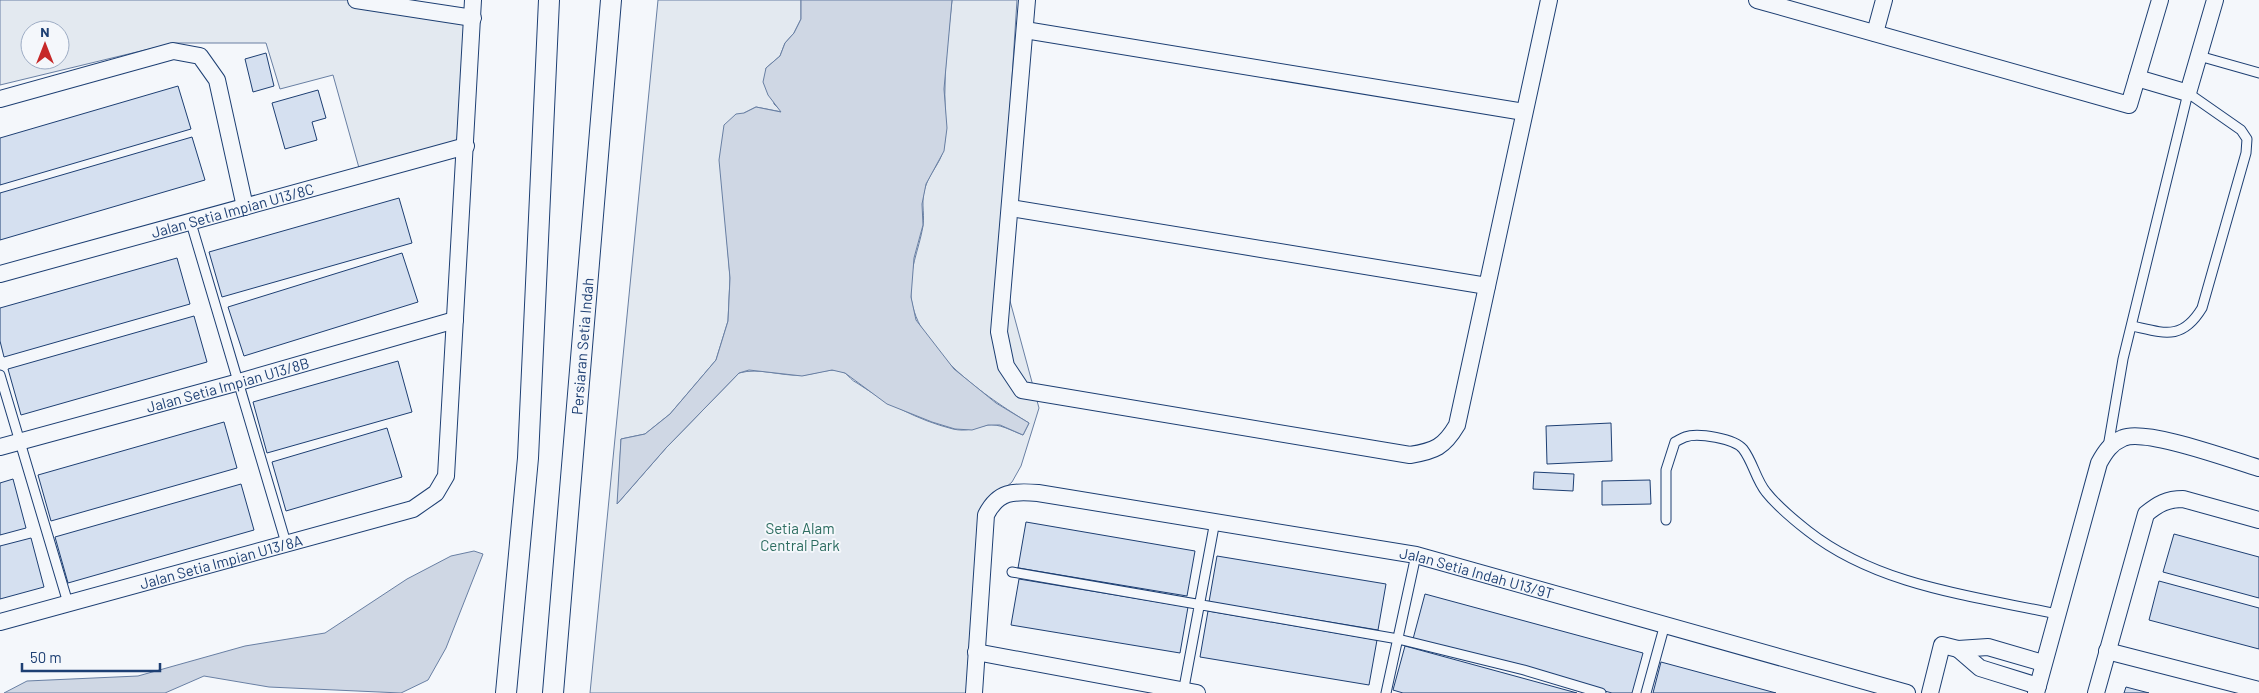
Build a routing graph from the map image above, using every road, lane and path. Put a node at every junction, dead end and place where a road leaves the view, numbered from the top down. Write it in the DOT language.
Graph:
graph roads {
  1 [pos="356,0"];
  2 [pos="473,0"];
  3 [pos="549,0"];
  4 [pos="611,0"];
  5 [pos="1027,0"];
  6 [pos="1549,0"];
  7 [pos="1757,0"];
  8 [pos="1884,0"];
  9 [pos="2160,0"];
  10 [pos="2216,0"];
  11 [pos="473,18"];
  12 [pos="1024,30"];
  13 [pos="1875,33"];
  14 [pos="2199,56"];
  15 [pos="2259,73"];
  16 [pos="2137,78"];
  17 [pos="2188,93"];
  18 [pos="0,99"];
  19 [pos="1524,112"];
  20 [pos="466,146"];
  21 [pos="246,207"];
  22 [pos="1011,208"];
  23 [pos="191,223"];
  24 [pos="0,274"];
  25 [pos="1486,286"];
  26 [pos="455,320"];
  27 [pos="2132,326"];
  28 [pos="0,375"];
  29 [pos="239,382"];
  30 [pos="20,441"];
  31 [pos="0,447"];
  32 [pos="2108,448"];
  33 [pos="2259,468"];
  34 [pos="1666,520"];
  35 [pos="2259,520"];
  36 [pos="1215,522"];
  37 [pos="286,543"];
  38 [pos="1416,555"];
  39 [pos="1012,572"];
  40 [pos="68,603"];
  41 [pos="1199,604"];
  42 [pos="2057,614"];
  43 [pos="0,622"];
  44 [pos="1665,624"];
  45 [pos="1398,639"];
  46 [pos="1958,649"];
  47 [pos="2107,651"];
  48 [pos="976,652"];
  49 [pos="2043,664"];
  50 [pos="2037,689"];
  51 [pos="2259,690"];
  52 [pos="1188,692"];
  53 [pos="506,693"];
  54 [pos="553,693"];
  55 [pos="974,693"];
  56 [pos="1386,693"];
  57 [pos="1601,693"];
  58 [pos="1646,693"];
  59 [pos="1907,693"];
  60 [pos="1930,693"];
  61 [pos="2096,693"];
  1 -- 11 [label="street"];
  2 -- 11 [label="street"];
  3 -- 53 [label="street"];
  4 -- 54 [label="street, Persiaran Setia Indah"];
  5 -- 12 [label="street"];
  6 -- 19 [label="street"];
  7 -- 13 [label="street"];
  8 -- 13 [label="street"];
  9 -- 16 [label="street"];
  10 -- 14 [label="street"];
  11 -- 20 [label="street"];
  12 -- 19 [label="street"];
  12 -- 22 [label="street"];
  13 -- 16 [label="street"];
  14 -- 15 [label="lane"];
  14 -- 17 [label="street"];
  16 -- 17 [label="street"];
  17 -- 27 [label="lane"];
  17 -- 27 [label="lane"];
  18 -- 21 [label="street"];
  19 -- 25 [label="street"];
  20 -- 21 [label="street, Jalan Setia Impian U13/8C"];
  20 -- 26 [label="street"];
  21 -- 23 [label="street, Jalan Setia Impian U13/8C"];
  22 -- 25 [label="street"];
  22 -- 25 [label="street"];
  23 -- 24 [label="street, Jalan Setia Impian U13/8C"];
  23 -- 29 [label="lane"];
  26 -- 29 [label="street, Jalan Setia Impian U13/8B"];
  26 -- 37 [label="street, Jalan Setia Impian U13/8A"];
  27 -- 32 [label="lane"];
  28 -- 30 [label="lane"];
  29 -- 30 [label="street, Jalan Setia Impian U13/8B"];
  29 -- 37 [label="lane"];
  30 -- 31 [label="street, Jalan Setia Impian U13/8B"];
  30 -- 40 [label="lane"];
  32 -- 33 [label="street"];
  32 -- 42 [label="street"];
  34 -- 42 [label="lane"];
  35 -- 47 [label="street"];
  36 -- 38 [label="street, Jalan Setia Indah U13/9T"];
  36 -- 41 [label="lane"];
  36 -- 48 [label="street, Jalan Setia Indah U13/9T"];
  37 -- 40 [label="street, Jalan Setia Impian U13/8A"];
  38 -- 44 [label="street, Jalan Setia Indah U13/9T"];
  38 -- 45 [label="lane"];
  39 -- 41 [label="lane"];
  40 -- 43 [label="street, Jalan Setia Impian U13/8A"];
  41 -- 45 [label="lane"];
  41 -- 52 [label="lane"];
  42 -- 49 [label="street"];
  44 -- 58 [label="lane"];
  44 -- 59 [label="street, Jalan Setia Indah U13/9T"];
  45 -- 56 [label="lane"];
  45 -- 57 [label="lane"];
  46 -- 49 [label="street"];
  46 -- 50 [label="street"];
  46 -- 60 [label="street"];
  47 -- 51 [label="street"];
  47 -- 61 [label="street"];
  48 -- 52 [label="street"];
  48 -- 55 [label="street, Jalan Setia Indah U13/9T"];
  49 -- 50 [label="street"];
}
